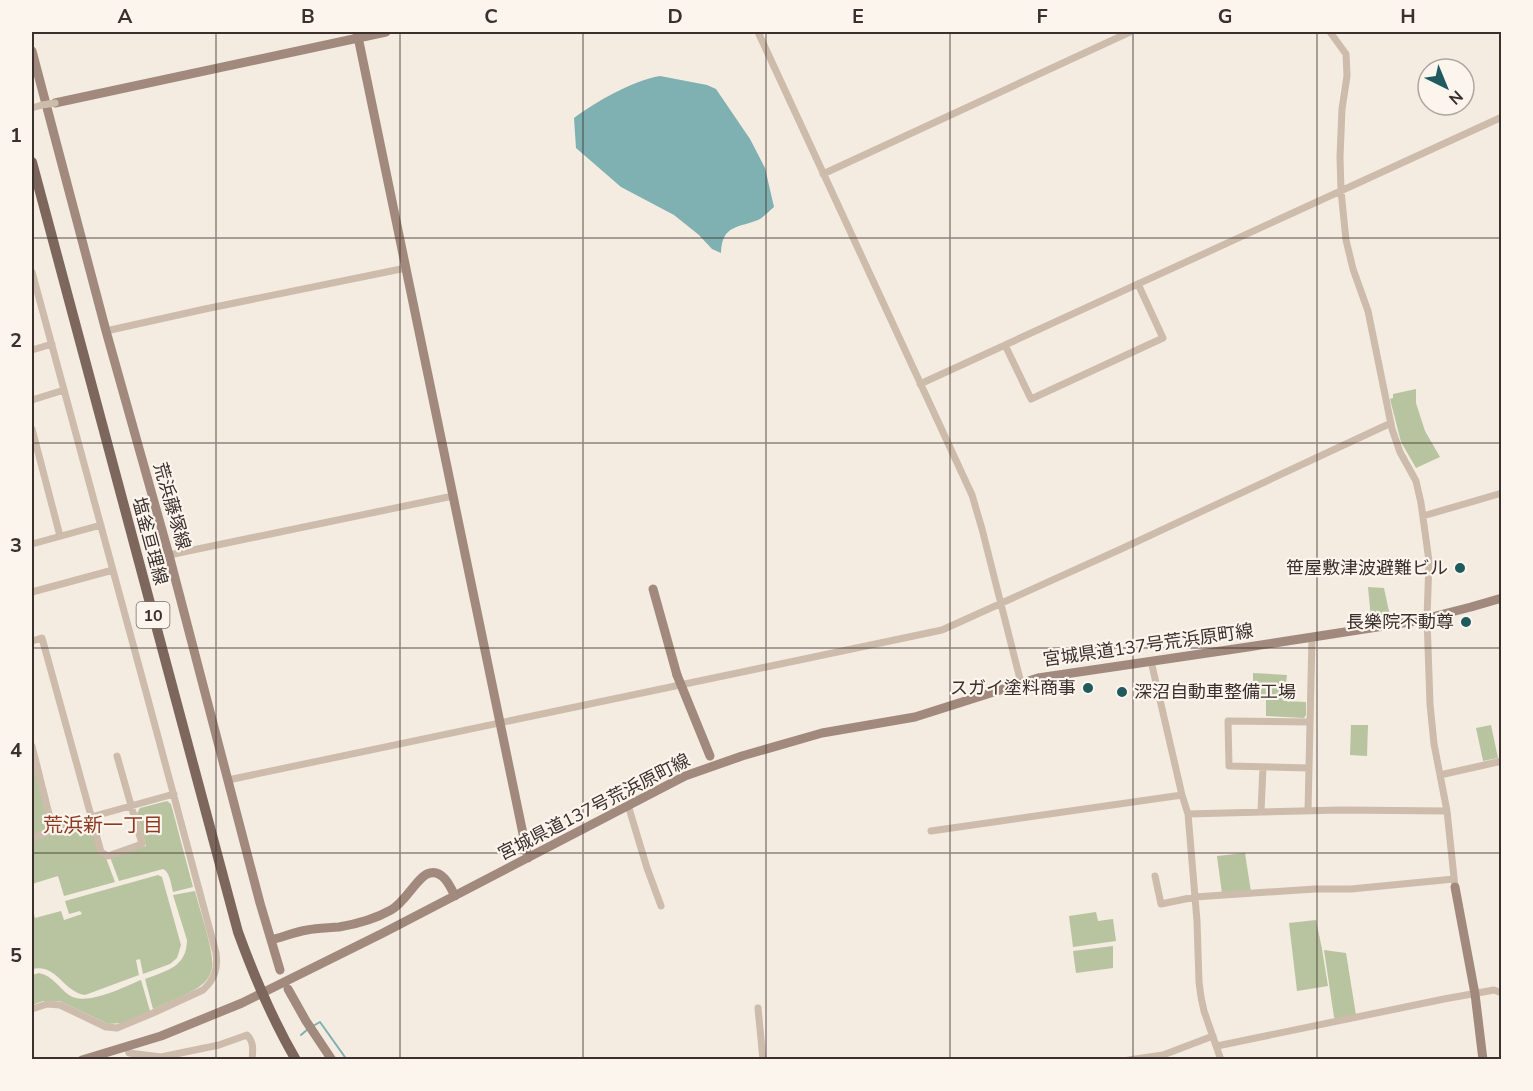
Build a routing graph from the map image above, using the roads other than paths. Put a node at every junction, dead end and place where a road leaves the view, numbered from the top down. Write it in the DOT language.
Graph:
graph roads {
  1 [pos="386,32"];
  2 [pos="758,32"];
  3 [pos="1130,32"];
  4 [pos="1330,32"];
  5 [pos="358,35"];
  6 [pos="32,51"];
  7 [pos="55,103"];
  8 [pos="32,108"];
  9 [pos="1502,117"];
  10 [pos="32,162"];
  11 [pos="824,174"];
  12 [pos="1341,191"];
  13 [pos="406,268"];
  14 [pos="32,272"];
  15 [pos="1138,284"];
  16 [pos="40,300"];
  17 [pos="32,302"];
  18 [pos="106,331"];
  19 [pos="52,344"];
  20 [pos="1005,345"];
  21 [pos="32,350"];
  22 [pos="920,384"];
  23 [pos="64,390"];
  24 [pos="32,400"];
  25 [pos="1390,423"];
  26 [pos="32,429"];
  27 [pos="1502,493"];
  28 [pos="453,496"];
  29 [pos="1423,516"];
  30 [pos="101,525"];
  31 [pos="60,536"];
  32 [pos="32,544"];
  33 [pos="169,555"];
  34 [pos="113,570"];
  35 [pos="653,589"];
  36 [pos="32,592"];
  37 [pos="1502,598"];
  38 [pos="1001,604"];
  39 [pos="1426,618"];
  40 [pos="1312,638"];
  41 [pos="32,641"];
  42 [pos="1151,661"];
  43 [pos="1021,683"];
  44 [pos="1310,722"];
  45 [pos="500,723"];
  46 [pos="32,746"];
  47 [pos="117,756"];
  48 [pos="1502,761"];
  49 [pos="715,766"];
  50 [pos="1263,767"];
  51 [pos="1309,768"];
  52 [pos="1440,775"];
  53 [pos="228,780"];
  54 [pos="174,794"];
  55 [pos="1182,795"];
  56 [pos="132,806"];
  57 [pos="628,806"];
  58 [pos="1308,811"];
  59 [pos="1447,811"];
  60 [pos="1261,812"];
  61 [pos="1188,814"];
  62 [pos="91,817"];
  63 [pos="53,830"];
  64 [pos="931,831"];
  65 [pos="32,838"];
  66 [pos="528,858"];
  67 [pos="1155,876"];
  68 [pos="1454,883"];
  69 [pos="455,896"];
  70 [pos="1195,897"];
  71 [pos="661,906"];
  72 [pos="271,940"];
  73 [pos="280,970"];
  74 [pos="288,989"];
  75 [pos="261,993"];
  76 [pos="1502,993"];
  77 [pos="1475,994"];
  78 [pos="758,1008"];
  79 [pos="32,1009"];
  80 [pos="1213,1036"];
  81 [pos="1217,1046"];
  82 [pos="127,1047"];
  83 [pos="82,1059"];
  84 [pos="252,1059"];
  85 [pos="296,1059"];
  86 [pos="332,1059"];
  87 [pos="763,1059"];
  88 [pos="1129,1059"];
  89 [pos="1221,1059"];
  90 [pos="1482,1059"];
  1 -- 5 [label="street"];
  2 -- 11 [label="street"];
  3 -- 11 [label="street"];
  4 -- 12 [label="street"];
  5 -- 7 [label="street"];
  5 -- 13 [label="street"];
  6 -- 18 [label="street, 荒浜藤塚線"];
  7 -- 8 [label="street, bridge"];
  9 -- 12 [label="street"];
  10 -- 75 [label="main road, 塩釜亘理線 / 10"];
  11 -- 22 [label="street"];
  12 -- 15 [label="street"];
  12 -- 25 [label="street"];
  13 -- 18 [label="street"];
  13 -- 28 [label="street"];
  14 -- 16 [label="street"];
  15 -- 20 [label="street"];
  15 -- 20 [label="street"];
  16 -- 17 [label="street"];
  16 -- 19 [label="street"];
  18 -- 33 [label="street, 荒浜藤塚線"];
  19 -- 21 [label="street"];
  19 -- 23 [label="street"];
  20 -- 22 [label="street"];
  22 -- 38 [label="street"];
  23 -- 24 [label="street"];
  23 -- 30 [label="street"];
  25 -- 29 [label="street"];
  25 -- 38 [label="street"];
  26 -- 31 [label="street"];
  27 -- 29 [label="street"];
  28 -- 33 [label="street"];
  28 -- 45 [label="street"];
  29 -- 39 [label="street"];
  30 -- 31 [label="street"];
  30 -- 34 [label="street"];
  31 -- 32 [label="street"];
  33 -- 53 [label="street, 荒浜藤塚線"];
  34 -- 36 [label="street"];
  34 -- 54 [label="street"];
  35 -- 49 [label="street, bridge"];
  37 -- 39 [label="street, 宮城県道137号荒浜原町線"];
  38 -- 43 [label="street"];
  38 -- 45 [label="street"];
  39 -- 40 [label="street, 宮城県道137号荒浜原町線"];
  39 -- 52 [label="street"];
  40 -- 42 [label="street, 宮城県道137号荒浜原町線"];
  40 -- 44 [label="street"];
  41 -- 62 [label="street"];
  42 -- 43 [label="street, 宮城県道137号荒浜原町線"];
  42 -- 55 [label="street"];
  43 -- 49 [label="street, 宮城県道137号荒浜原町線"];
  44 -- 50 [label="street"];
  44 -- 51 [label="street"];
  45 -- 53 [label="street"];
  45 -- 66 [label="street"];
  46 -- 63 [label="street"];
  47 -- 56 [label="street"];
  48 -- 52 [label="street"];
  49 -- 57 [label="street, 宮城県道137号荒浜原町線"];
  50 -- 51 [label="street"];
  50 -- 60 [label="street"];
  51 -- 58 [label="street"];
  52 -- 59 [label="street"];
  53 -- 72 [label="street, 荒浜藤塚線"];
  54 -- 56 [label="street"];
  54 -- 79 [label="street"];
  55 -- 61 [label="street"];
  55 -- 64 [label="street"];
  56 -- 62 [label="street"];
  56 -- 62 [label="street"];
  57 -- 66 [label="street, 宮城県道137号荒浜原町線"];
  57 -- 71 [label="street"];
  58 -- 59 [label="street"];
  58 -- 60 [label="street"];
  59 -- 68 [label="street"];
  60 -- 61 [label="street"];
  61 -- 70 [label="street"];
  62 -- 63 [label="street"];
  63 -- 65 [label="street"];
  66 -- 69 [label="street, 宮城県道137号荒浜原町線"];
  67 -- 70 [label="street"];
  68 -- 70 [label="street"];
  68 -- 77 [label="street"];
  69 -- 72 [label="street"];
  69 -- 75 [label="street, 宮城県道137号荒浜原町線"];
  70 -- 80 [label="street"];
  72 -- 73 [label="street, 荒浜藤塚線"];
  74 -- 86 [label="street"];
  75 -- 82 [label="street, 宮城県道137号荒浜原町線"];
  75 -- 85 [label="main road, 塩釜亘理線 / 10"];
  76 -- 77 [label="street"];
  77 -- 81 [label="street"];
  77 -- 90 [label="street"];
  78 -- 87 [label="street"];
  80 -- 81 [label="street"];
  80 -- 88 [label="street"];
  81 -- 89 [label="street"];
  82 -- 83 [label="street, 宮城県道137号荒浜原町線"];
  82 -- 84 [label="street"];
}
